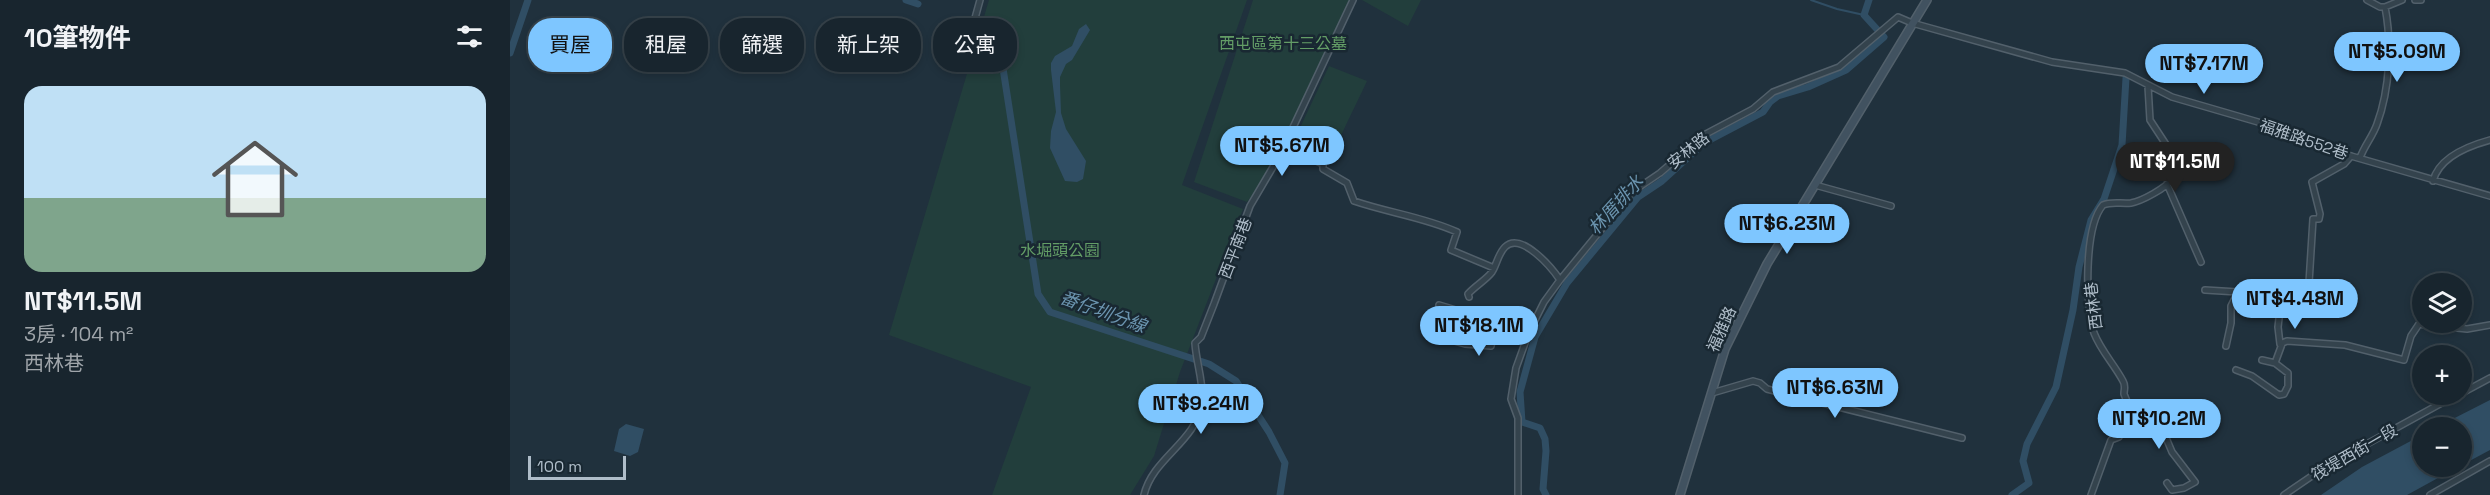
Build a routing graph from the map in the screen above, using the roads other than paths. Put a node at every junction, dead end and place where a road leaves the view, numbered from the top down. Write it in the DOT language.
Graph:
graph roads {
  1 [pos="980,0"];
  2 [pos="1353,0"];
  3 [pos="1927,0"];
  4 [pos="2367,0"];
  5 [pos="2402,0"];
  6 [pos="2415,0"];
  7 [pos="2421,0"];
  8 [pos="2385,7"];
  9 [pos="975,18"];
  10 [pos="1912,23"];
  11 [pos="2148,86"];
  12 [pos="2490,140"];
  13 [pos="1284,146"];
  14 [pos="2351,156"];
  15 [pos="2360,158"];
  16 [pos="2433,181"];
  17 [pos="2167,184"];
  18 [pos="1815,185"];
  19 [pos="2490,196"];
  20 [pos="1892,206"];
  21 [pos="2201,262"];
  22 [pos="1494,268"];
  23 [pos="1560,280"];
  24 [pos="2205,290"];
  25 [pos="2238,292"];
  26 [pos="1469,297"];
  27 [pos="2281,302"];
  28 [pos="1439,305"];
  29 [pos="1496,323"];
  30 [pos="2490,325"];
  31 [pos="1529,332"];
  32 [pos="1433,335"];
  33 [pos="2282,344"];
  34 [pos="2226,346"];
  35 [pos="2262,360"];
  36 [pos="2275,363"];
  37 [pos="2236,370"];
  38 [pos="2490,378"];
  39 [pos="2472,388"];
  40 [pos="1712,393"];
  41 [pos="2440,405"];
  42 [pos="2129,407"];
  43 [pos="2156,414"];
  44 [pos="2196,429"];
  45 [pos="1962,438"];
  46 [pos="2490,461"];
  47 [pos="2167,483"];
  48 [pos="1144,495"];
  49 [pos="1518,495"];
  50 [pos="1680,495"];
  51 [pos="2091,495"];
  52 [pos="2284,495"];
  53 [pos="2430,495"];
  1 -- 9 [label="street"];
  2 -- 13 [label="street, 西平南巷"];
  3 -- 10 [label="main road, 福雅路"];
  4 -- 8 [label="street"];
  5 -- 8 [label="street"];
  6 -- 7 [label="street"];
  8 -- 15 [label="street"];
  10 -- 11 [label="street, 福雅路552巷"];
  10 -- 18 [label="main road, 福雅路"];
  10 -- 23 [label="street, 安林路"];
  11 -- 14 [label="street, 福雅路552巷"];
  11 -- 17 [label="street"];
  12 -- 16 [label="street"];
  13 -- 22 [label="street"];
  13 -- 48 [label="street, 西平南巷"];
  14 -- 15 [label="street, 福雅路552巷"];
  14 -- 27 [label="street"];
  15 -- 16 [label="street, 福雅路552巷"];
  16 -- 19 [label="street, 福雅路552巷"];
  17 -- 21 [label="street"];
  17 -- 42 [label="street, 西林巷"];
  18 -- 20 [label="street"];
  18 -- 40 [label="main road, 福雅路"];
  22 -- 23 [label="street"];
  22 -- 26 [label="street"];
  23 -- 31 [label="street, 安林路"];
  24 -- 25 [label="street"];
  25 -- 27 [label="street"];
  25 -- 34 [label="street"];
  27 -- 33 [label="street"];
  28 -- 29 [label="street"];
  29 -- 31 [label="street"];
  29 -- 32 [label="street"];
  30 -- 33 [label="street"];
  31 -- 49 [label="street, 安林路"];
  33 -- 36 [label="street"];
  35 -- 36 [label="street"];
  36 -- 37 [label="street"];
  38 -- 39 [label="street, 筏堤西街一段"];
  40 -- 45 [label="street"];
  40 -- 50 [label="main road, 福雅路"];
  41 -- 52 [label="street, 筏堤西街一段"];
  42 -- 43 [label="street"];
  42 -- 51 [label="street"];
  43 -- 44 [label="street"];
  43 -- 47 [label="street"];
  46 -- 53 [label="street"];
}
